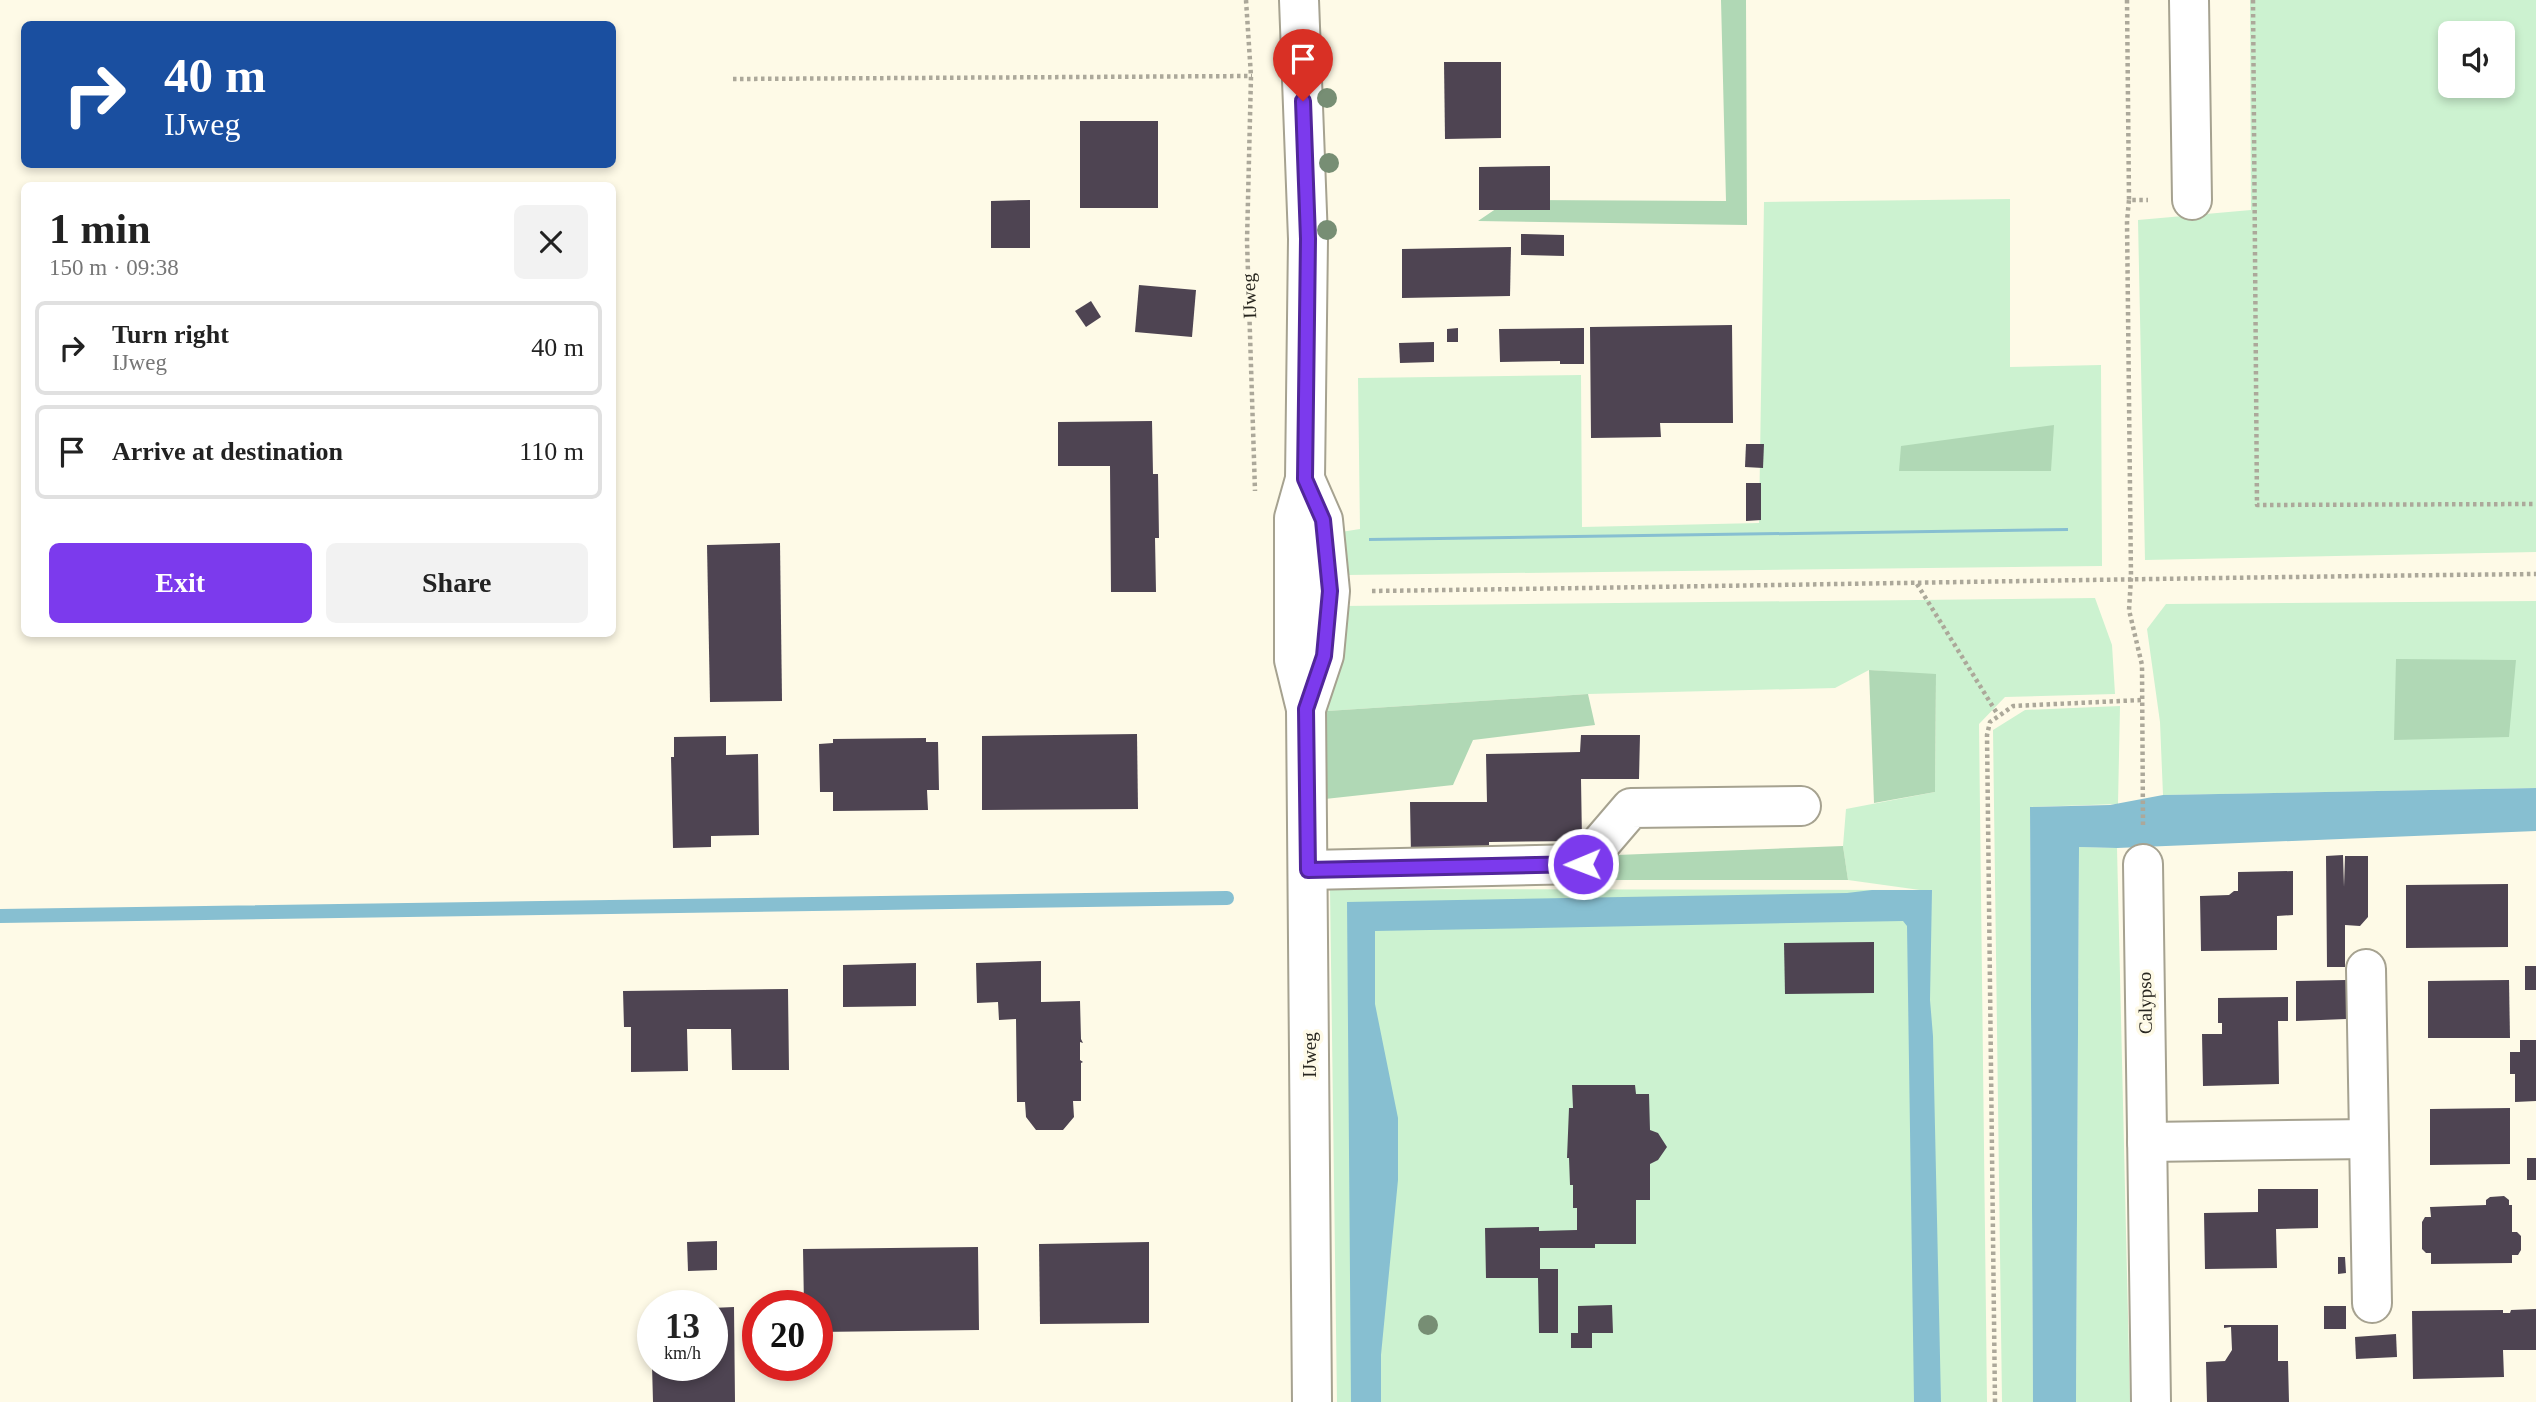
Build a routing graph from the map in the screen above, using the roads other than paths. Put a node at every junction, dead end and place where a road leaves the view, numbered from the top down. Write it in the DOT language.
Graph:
graph roads {
  1 [pos="1299,0"];
  2 [pos="2189,0"];
  3 [pos="2192,200"];
  4 [pos="1305,479"];
  5 [pos="1306,709"];
  6 [pos="1801,806"];
  7 [pos="2143,864"];
  8 [pos="1308,870"];
  9 [pos="2366,969"];
  10 [pos="2369,1139"];
  11 [pos="2147,1142"];
  12 [pos="2372,1303"];
  13 [pos="1312,1402"];
  14 [pos="2151,1402"];
  1 -- 4 [label="street, IJweg"];
  2 -- 3 [label="street"];
  4 -- 5 [label="street, IJweg"];
  4 -- 5 [label="street, IJweg"];
  5 -- 8 [label="street, IJweg"];
  6 -- 8 [label="street"];
  7 -- 11 [label="street, Calypso"];
  8 -- 13 [label="street, IJweg"];
  9 -- 10 [label="street"];
  10 -- 11 [label="street"];
  10 -- 12 [label="street"];
  11 -- 14 [label="street, Calypso"];
}
